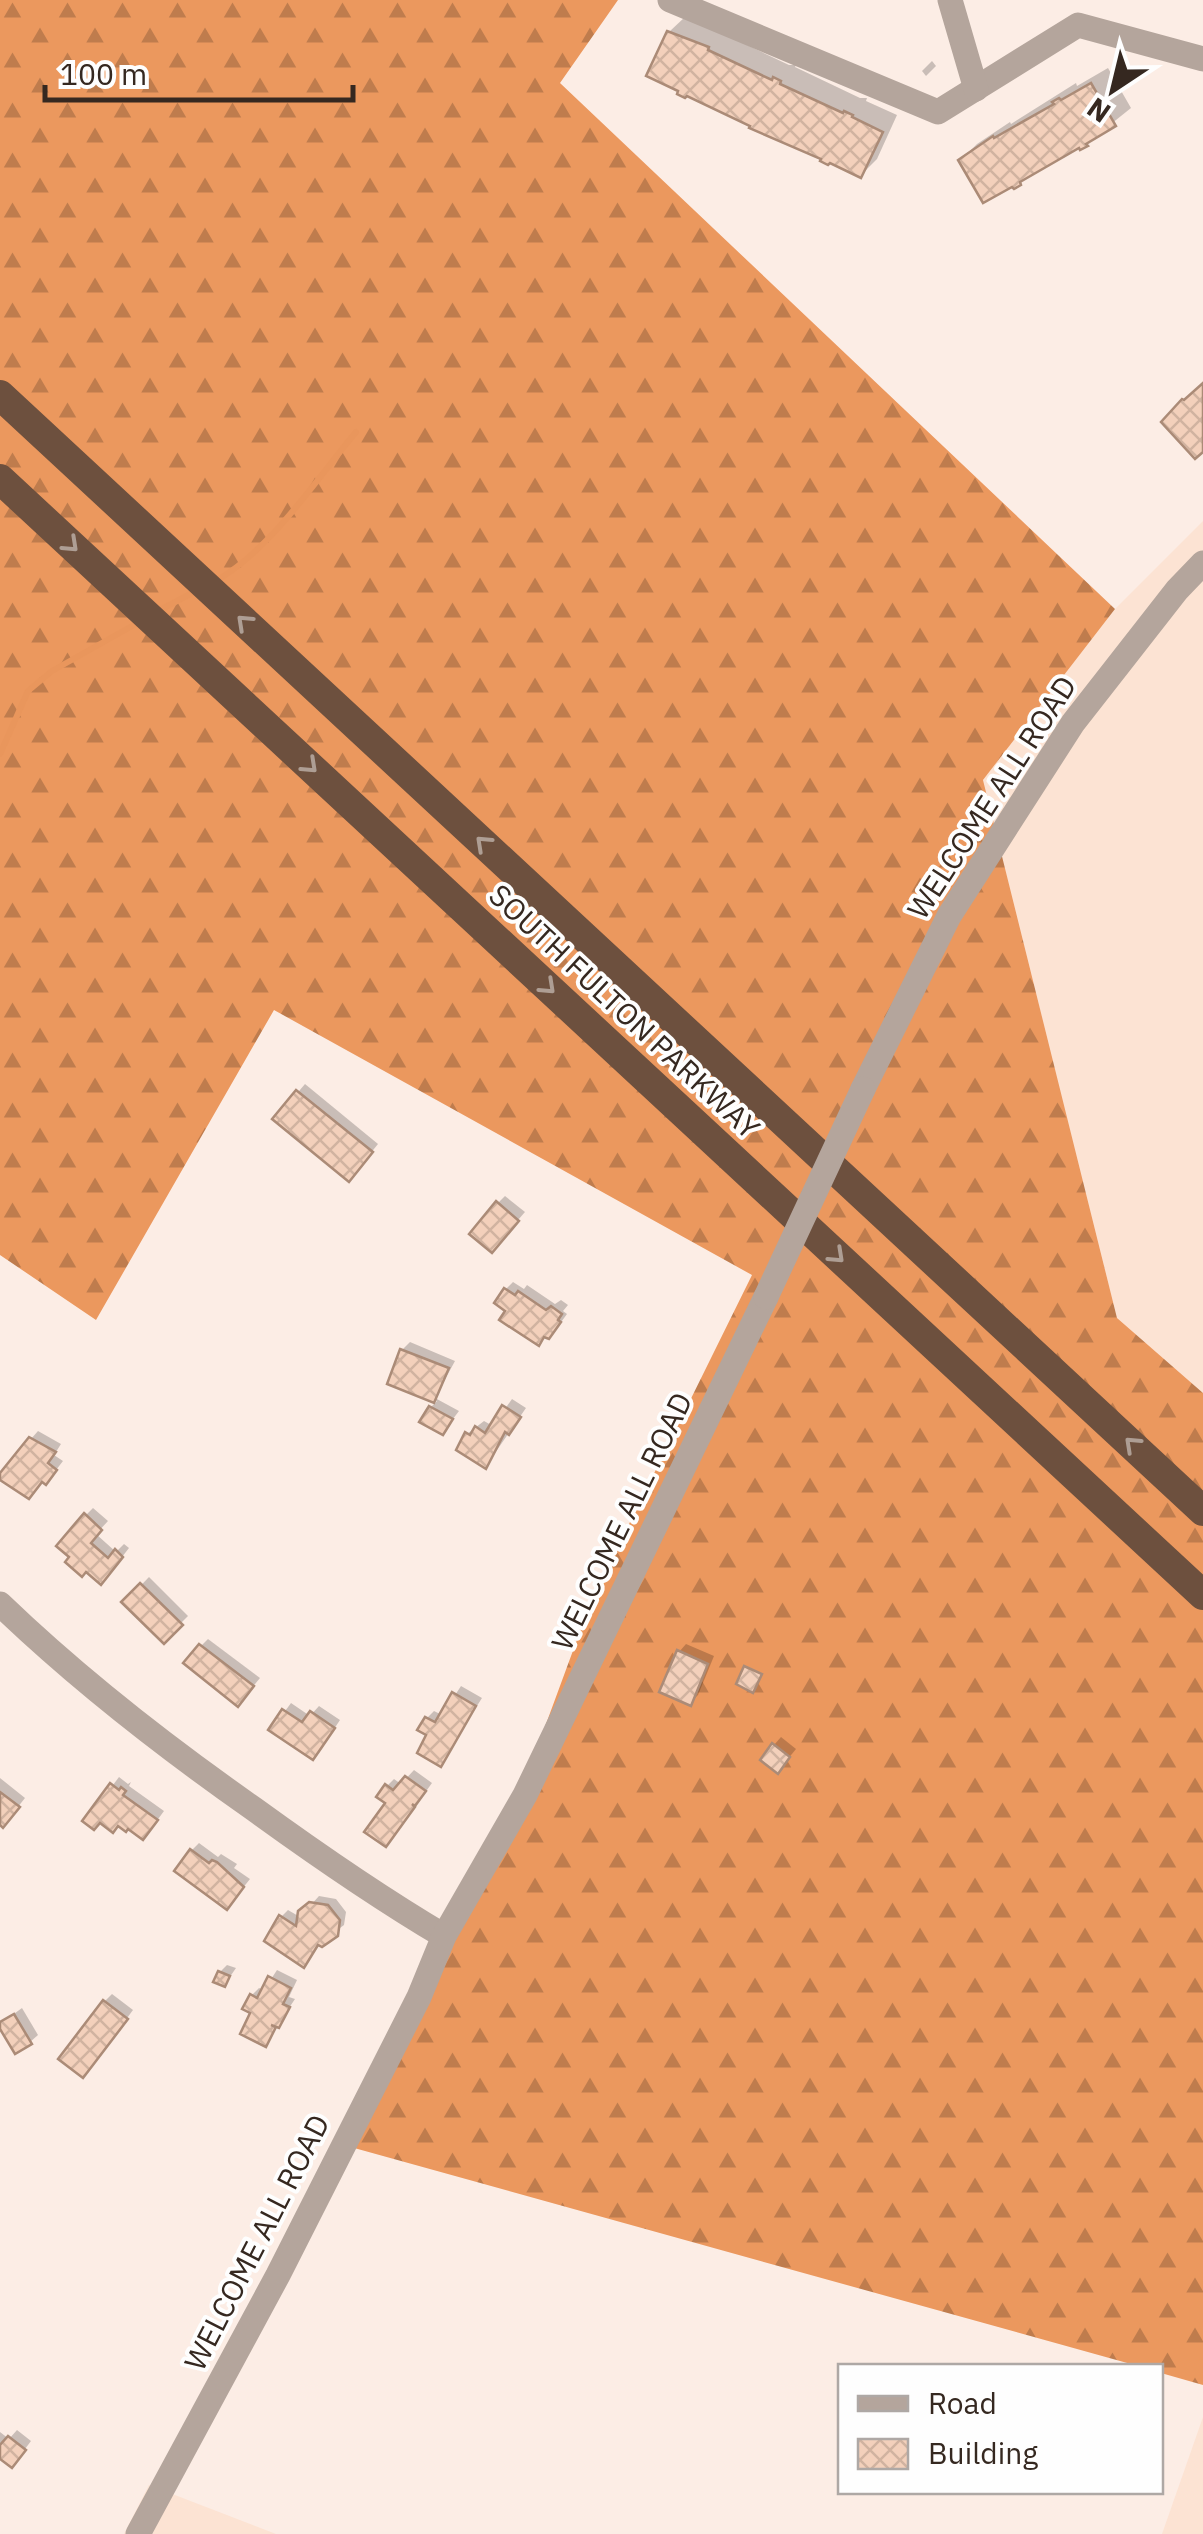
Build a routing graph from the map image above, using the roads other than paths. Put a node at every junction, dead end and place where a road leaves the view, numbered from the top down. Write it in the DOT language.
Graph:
graph roads {
  1 [pos="670,0"];
  2 [pos="950,0"];
  3 [pos="1203,60"];
  4 [pos="976,89"];
  5 [pos="0,395"];
  6 [pos="0,478"];
  7 [pos="1203,562"];
  8 [pos="1203,1511"];
  9 [pos="1203,1595"];
  10 [pos="0,1604"];
  11 [pos="444,1936"];
  12 [pos="138,2534"];
  1 -- 4 [label="street"];
  2 -- 4 [label="street"];
  3 -- 4 [label="street"];
  8 -- 5 [label="highway, SOUTH FULTON PARKWAY, one-way"];
  6 -- 9 [label="highway, SOUTH FULTON PARKWAY, one-way"];
  7 -- 11 [label="street, WELCOME ALL ROAD, bridge"];
  10 -- 11 [label="street"];
  11 -- 12 [label="street, WELCOME ALL ROAD"];
}
